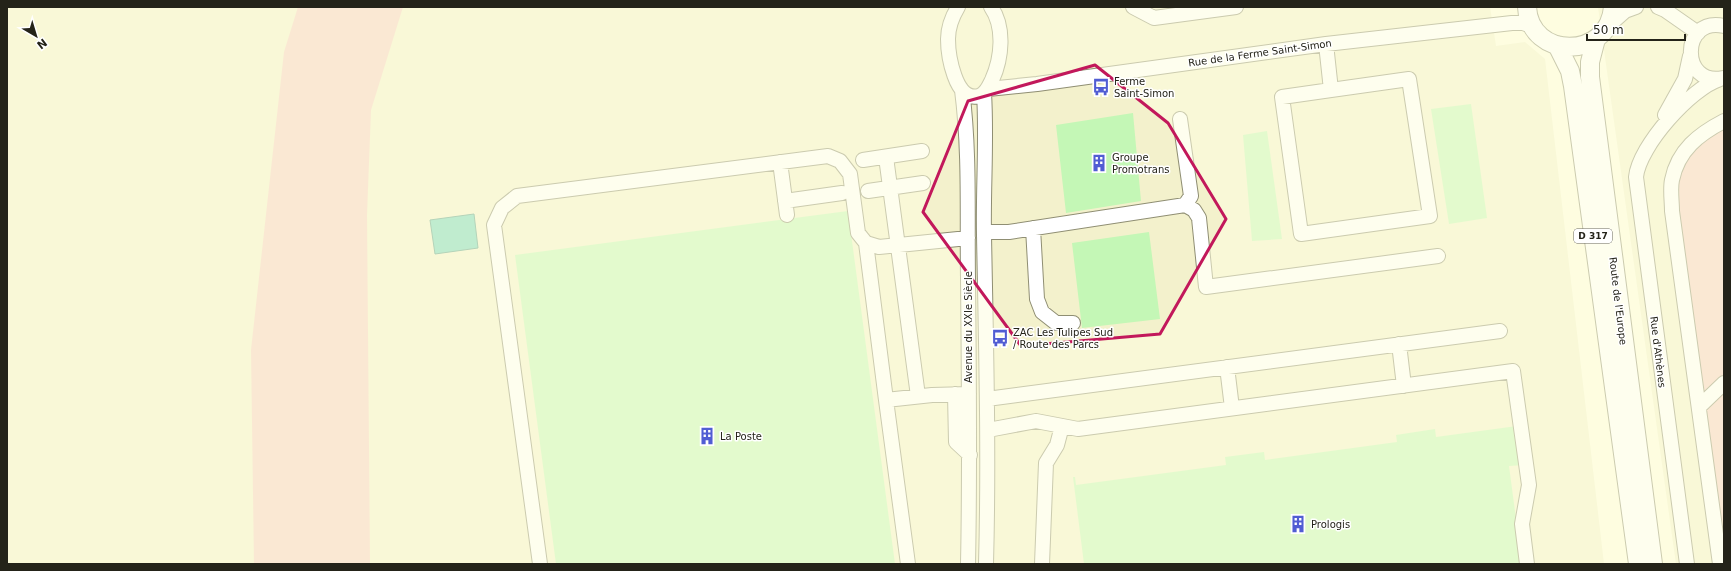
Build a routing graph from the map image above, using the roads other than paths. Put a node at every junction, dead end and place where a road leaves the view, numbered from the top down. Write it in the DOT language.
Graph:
graph roads {
  1 [pos="958,7"];
  2 [pos="990,7"];
  3 [pos="1133,7"];
  4 [pos="1236,7"];
  5 [pos="1527,7"];
  6 [pos="1613,7"];
  7 [pos="1636,7"];
  8 [pos="1658,7"];
  9 [pos="1532,26"];
  10 [pos="1724,26"];
  11 [pos="1601,33"];
  12 [pos="1698,33"];
  13 [pos="1326,44"];
  14 [pos="1557,46"];
  15 [pos="1690,55"];
  16 [pos="1722,78"];
  17 [pos="962,90"];
  18 [pos="1331,90"];
  19 [pos="986,91"];
  20 [pos="1180,119"];
  21 [pos="1724,121"];
  22 [pos="1650,142"];
  23 [pos="922,151"];
  24 [pos="886,157"];
  25 [pos="863,160"];
  26 [pos="780,162"];
  27 [pos="923,183"];
  28 [pos="891,188"];
  29 [pos="868,191"];
  30 [pos="842,193"];
  31 [pos="1185,205"];
  32 [pos="1033,228"];
  33 [pos="984,232"];
  34 [pos="968,238"];
  35 [pos="866,243"];
  36 [pos="897,245"];
  37 [pos="1438,256"];
  38 [pos="1073,322"];
  39 [pos="1500,331"];
  40 [pos="1399,344"];
  41 [pos="1227,367"];
  42 [pos="1724,384"];
  43 [pos="1404,386"];
  44 [pos="962,394"];
  45 [pos="918,396"];
  46 [pos="988,399"];
  47 [pos="886,400"];
  48 [pos="1699,407"];
  49 [pos="1232,408"];
  50 [pos="1062,426"];
  51 [pos="988,430"];
  52 [pos="540,564"];
  53 [pos="908,564"];
  54 [pos="968,564"];
  55 [pos="986,564"];
  56 [pos="1042,564"];
  57 [pos="1527,564"];
  58 [pos="1638,564"];
  59 [pos="1653,564"];
  60 [pos="1687,564"];
  61 [pos="1720,564"];
  1 -- 17 [label="street, Avenue du XXIe Siècle"];
  2 -- 19 [label="street"];
  3 -- 4 [label="street"];
  5 -- 9 [label="main road"];
  6 -- 11 [label="main road, Route de l'Europe"];
  7 -- 11 [label="street"];
  8 -- 12 [label="street"];
  9 -- 13 [label="street, Rue de la Ferme Saint-Simon"];
  9 -- 14 [label="main road"];
  10 -- 12 [label="street"];
  11 -- 14 [label="main road"];
  11 -- 59 [label="main road, Route de l'Europe / D 317"];
  12 -- 15 [label="street, Rue d'Athènes"];
  13 -- 18 [label="street"];
  13 -- 19 [label="street, Rue de la Ferme Saint-Simon"];
  14 -- 58 [label="main road, Route de l'Europe / D 317"];
  15 -- 16 [label="street"];
  15 -- 22 [label="street, Rue d'Athènes"];
  16 -- 22 [label="street, Rue d'Athènes"];
  17 -- 19 [label="street, Rue de la Ferme Saint-Simon"];
  17 -- 34 [label="street, Avenue du XXIe Siècle"];
  18 -- 18 [label="street"];
  19 -- 33 [label="street, Avenue du XXIe Siècle"];
  20 -- 31 [label="street"];
  21 -- 48 [label="street"];
  22 -- 60 [label="street, Rue d'Athènes"];
  23 -- 24 [label="street"];
  24 -- 25 [label="street"];
  24 -- 28 [label="street"];
  26 -- 30 [label="street"];
  26 -- 35 [label="street"];
  26 -- 52 [label="street"];
  27 -- 28 [label="street"];
  28 -- 29 [label="street"];
  28 -- 36 [label="street"];
  31 -- 32 [label="street"];
  31 -- 37 [label="street"];
  32 -- 33 [label="street"];
  32 -- 38 [label="street"];
  33 -- 46 [label="street, Avenue du XXIe Siècle"];
  34 -- 36 [label="street"];
  34 -- 44 [label="street, Avenue du XXIe Siècle"];
  35 -- 36 [label="street"];
  35 -- 47 [label="street"];
  36 -- 45 [label="street"];
  39 -- 40 [label="street"];
  40 -- 41 [label="street"];
  40 -- 43 [label="street"];
  41 -- 46 [label="street"];
  41 -- 49 [label="street"];
  42 -- 48 [label="street"];
  43 -- 49 [label="street"];
  43 -- 57 [label="street"];
  44 -- 45 [label="street"];
  44 -- 54 [label="street, Avenue du XXIe Siècle"];
  45 -- 47 [label="street"];
  46 -- 51 [label="street, Avenue du XXIe Siècle"];
  47 -- 53 [label="street"];
  48 -- 61 [label="street"];
  49 -- 50 [label="street"];
  50 -- 51 [label="street"];
  50 -- 56 [label="street"];
  51 -- 55 [label="street, Avenue du XXIe Siècle"];
}
